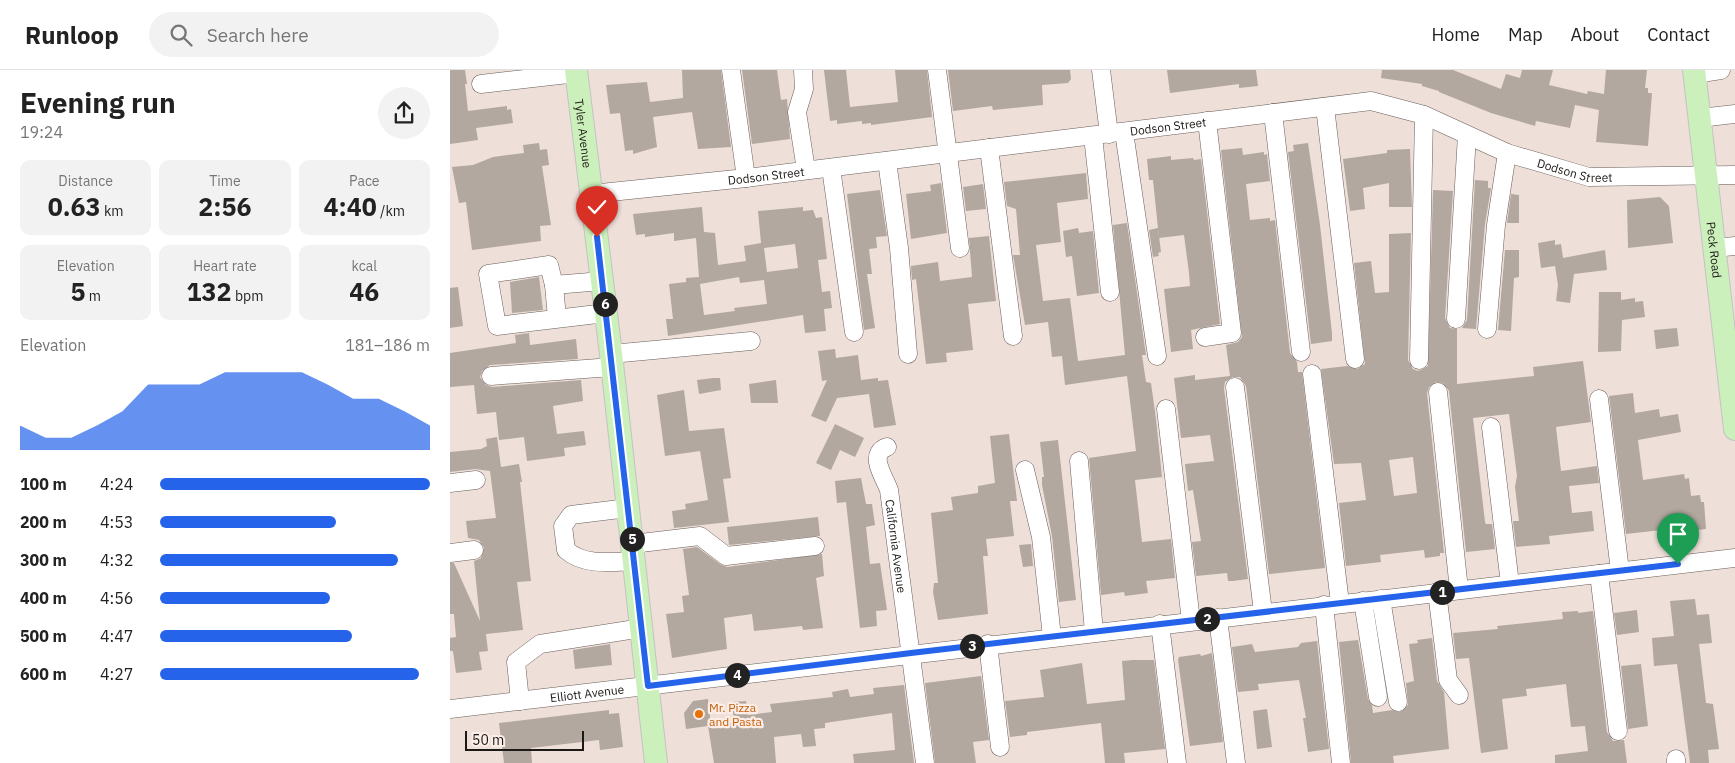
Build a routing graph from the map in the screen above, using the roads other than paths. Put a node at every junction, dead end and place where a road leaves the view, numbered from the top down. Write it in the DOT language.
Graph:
graph roads {
  1 [pos="731,70"];
  2 [pos="802,70"];
  3 [pos="937,70"];
  4 [pos="1101,70"];
  5 [pos="1721,70"];
  6 [pos="576,71"];
  7 [pos="1694,72"];
  8 [pos="481,84"];
  9 [pos="1326,107"];
  10 [pos="1273,113"];
  11 [pos="1735,114"];
  12 [pos="1424,115"];
  13 [pos="1700,118"];
  14 [pos="1208,121"];
  15 [pos="1109,134"];
  16 [pos="1467,135"];
  17 [pos="989,148"];
  18 [pos="947,153"];
  19 [pos="1507,153"];
  20 [pos="887,161"];
  21 [pos="831,168"];
  22 [pos="806,170"];
  23 [pos="1706,174"];
  24 [pos="1735,175"];
  25 [pos="746,178"];
  26 [pos="591,194"];
  27 [pos="1725,247"];
  28 [pos="960,248"];
  29 [pos="602,281"];
  30 [pos="554,285"];
  31 [pos="1110,292"];
  32 [pos="606,312"];
  33 [pos="557,318"];
  34 [pos="1456,319"];
  35 [pos="1487,329"];
  36 [pos="854,332"];
  37 [pos="1012,336"];
  38 [pos="1205,337"];
  39 [pos="751,341"];
  40 [pos="1301,352"];
  41 [pos="908,354"];
  42 [pos="1157,356"];
  43 [pos="1355,359"];
  44 [pos="611,360"];
  45 [pos="1419,360"];
  46 [pos="1312,374"];
  47 [pos="491,376"];
  48 [pos="1235,387"];
  49 [pos="1438,392"];
  50 [pos="1599,399"];
  51 [pos="1166,409"];
  52 [pos="1490,427"];
  53 [pos="1735,429"];
  54 [pos="887,447"];
  55 [pos="1079,461"];
  56 [pos="1025,470"];
  57 [pos="476,480"];
  58 [pos="450,483"];
  59 [pos="628,508"];
  60 [pos="815,546"];
  61 [pos="474,550"];
  62 [pos="633,552"];
  63 [pos="450,553"];
  64 [pos="1735,558"];
  65 [pos="1620,571"];
  66 [pos="1599,574"];
  67 [pos="1510,584"];
  68 [pos="1459,590"];
  69 [pos="1437,592"];
  70 [pos="1381,598"];
  71 [pos="1363,601"];
  72 [pos="1332,604"];
  73 [pos="1263,612"];
  74 [pos="1218,618"];
  75 [pos="1191,621"];
  76 [pos="1160,624"];
  77 [pos="642,628"];
  78 [pos="1094,632"];
  79 [pos="1052,637"];
  80 [pos="988,644"];
  81 [pos="911,653"];
  82 [pos="648,686"];
  83 [pos="1459,695"];
  84 [pos="1378,697"];
  85 [pos="520,700"];
  86 [pos="1398,702"];
  87 [pos="450,709"];
  88 [pos="1618,731"];
  89 [pos="1000,747"];
  90 [pos="656,763"];
  91 [pos="925,763"];
  92 [pos="1177,763"];
  93 [pos="1236,763"];
  94 [pos="1341,763"];
  1 -- 25 [label="street"];
  2 -- 22 [label="street"];
  3 -- 18 [label="street"];
  4 -- 15 [label="street"];
  5 -- 7 [label="street"];
  6 -- 8 [label="street"];
  6 -- 26 [label="main road, Tyler Avenue"];
  7 -- 13 [label="main road, Peck Road"];
  9 -- 10 [label="street, Dodson Street"];
  9 -- 12 [label="street, Dodson Street"];
  9 -- 43 [label="street"];
  10 -- 14 [label="street, Dodson Street"];
  10 -- 40 [label="street"];
  11 -- 13 [label="street"];
  12 -- 16 [label="street, Dodson Street"];
  12 -- 45 [label="street"];
  13 -- 23 [label="main road, Peck Road"];
  14 -- 15 [label="street, Dodson Street"];
  14 -- 38 [label="street"];
  15 -- 17 [label="street, Dodson Street"];
  15 -- 31 [label="street"];
  15 -- 42 [label="street"];
  16 -- 19 [label="street, Dodson Street"];
  16 -- 34 [label="street"];
  17 -- 18 [label="street, Dodson Street"];
  17 -- 37 [label="street"];
  18 -- 20 [label="street, Dodson Street"];
  18 -- 28 [label="street"];
  19 -- 23 [label="street, Dodson Street"];
  19 -- 35 [label="street"];
  20 -- 21 [label="street, Dodson Street"];
  20 -- 41 [label="street"];
  21 -- 22 [label="street, Dodson Street"];
  21 -- 36 [label="street"];
  22 -- 25 [label="street, Dodson Street"];
  23 -- 24 [label="street, Dodson Street"];
  23 -- 27 [label="main road, Peck Road"];
  25 -- 26 [label="street, Dodson Street"];
  26 -- 29 [label="main road, Tyler Avenue"];
  27 -- 53 [label="main road, Peck Road"];
  29 -- 30 [label="street"];
  29 -- 32 [label="main road, Tyler Avenue"];
  30 -- 33 [label="street"];
  30 -- 33 [label="street"];
  32 -- 33 [label="street"];
  32 -- 44 [label="main road, Tyler Avenue"];
  39 -- 44 [label="street"];
  44 -- 47 [label="street"];
  44 -- 59 [label="main road, Tyler Avenue"];
  46 -- 72 [label="street"];
  48 -- 73 [label="street"];
  49 -- 68 [label="street"];
  50 -- 65 [label="street"];
  51 -- 75 [label="street"];
  52 -- 67 [label="street"];
  54 -- 81 [label="street, California Avenue"];
  55 -- 78 [label="street"];
  56 -- 79 [label="street"];
  57 -- 58 [label="street"];
  59 -- 62 [label="main road, Tyler Avenue"];
  59 -- 62 [label="street"];
  60 -- 62 [label="street"];
  61 -- 63 [label="street"];
  62 -- 77 [label="main road, Tyler Avenue"];
  64 -- 65 [label="street, Elliott Avenue"];
  65 -- 66 [label="street, Elliott Avenue"];
  66 -- 67 [label="street, Elliott Avenue"];
  66 -- 88 [label="street"];
  67 -- 68 [label="street, Elliott Avenue"];
  68 -- 69 [label="street, Elliott Avenue"];
  69 -- 70 [label="street, Elliott Avenue"];
  69 -- 83 [label="street"];
  70 -- 71 [label="street, Elliott Avenue"];
  70 -- 86 [label="street"];
  71 -- 72 [label="street, Elliott Avenue"];
  71 -- 84 [label="street"];
  72 -- 73 [label="street, Elliott Avenue"];
  72 -- 94 [label="street"];
  73 -- 74 [label="street, Elliott Avenue"];
  74 -- 75 [label="street, Elliott Avenue"];
  74 -- 93 [label="street"];
  75 -- 76 [label="street, Elliott Avenue"];
  76 -- 78 [label="street, Elliott Avenue"];
  76 -- 92 [label="street"];
  77 -- 82 [label="main road, Tyler Avenue"];
  77 -- 85 [label="street"];
  78 -- 79 [label="street, Elliott Avenue"];
  79 -- 80 [label="street, Elliott Avenue"];
  80 -- 81 [label="street, Elliott Avenue"];
  80 -- 89 [label="street"];
  81 -- 82 [label="street, Elliott Avenue"];
  81 -- 91 [label="street, California Avenue"];
  82 -- 85 [label="street, Elliott Avenue"];
  82 -- 90 [label="main road, Tyler Avenue"];
  85 -- 87 [label="street, Elliott Avenue"];
}
